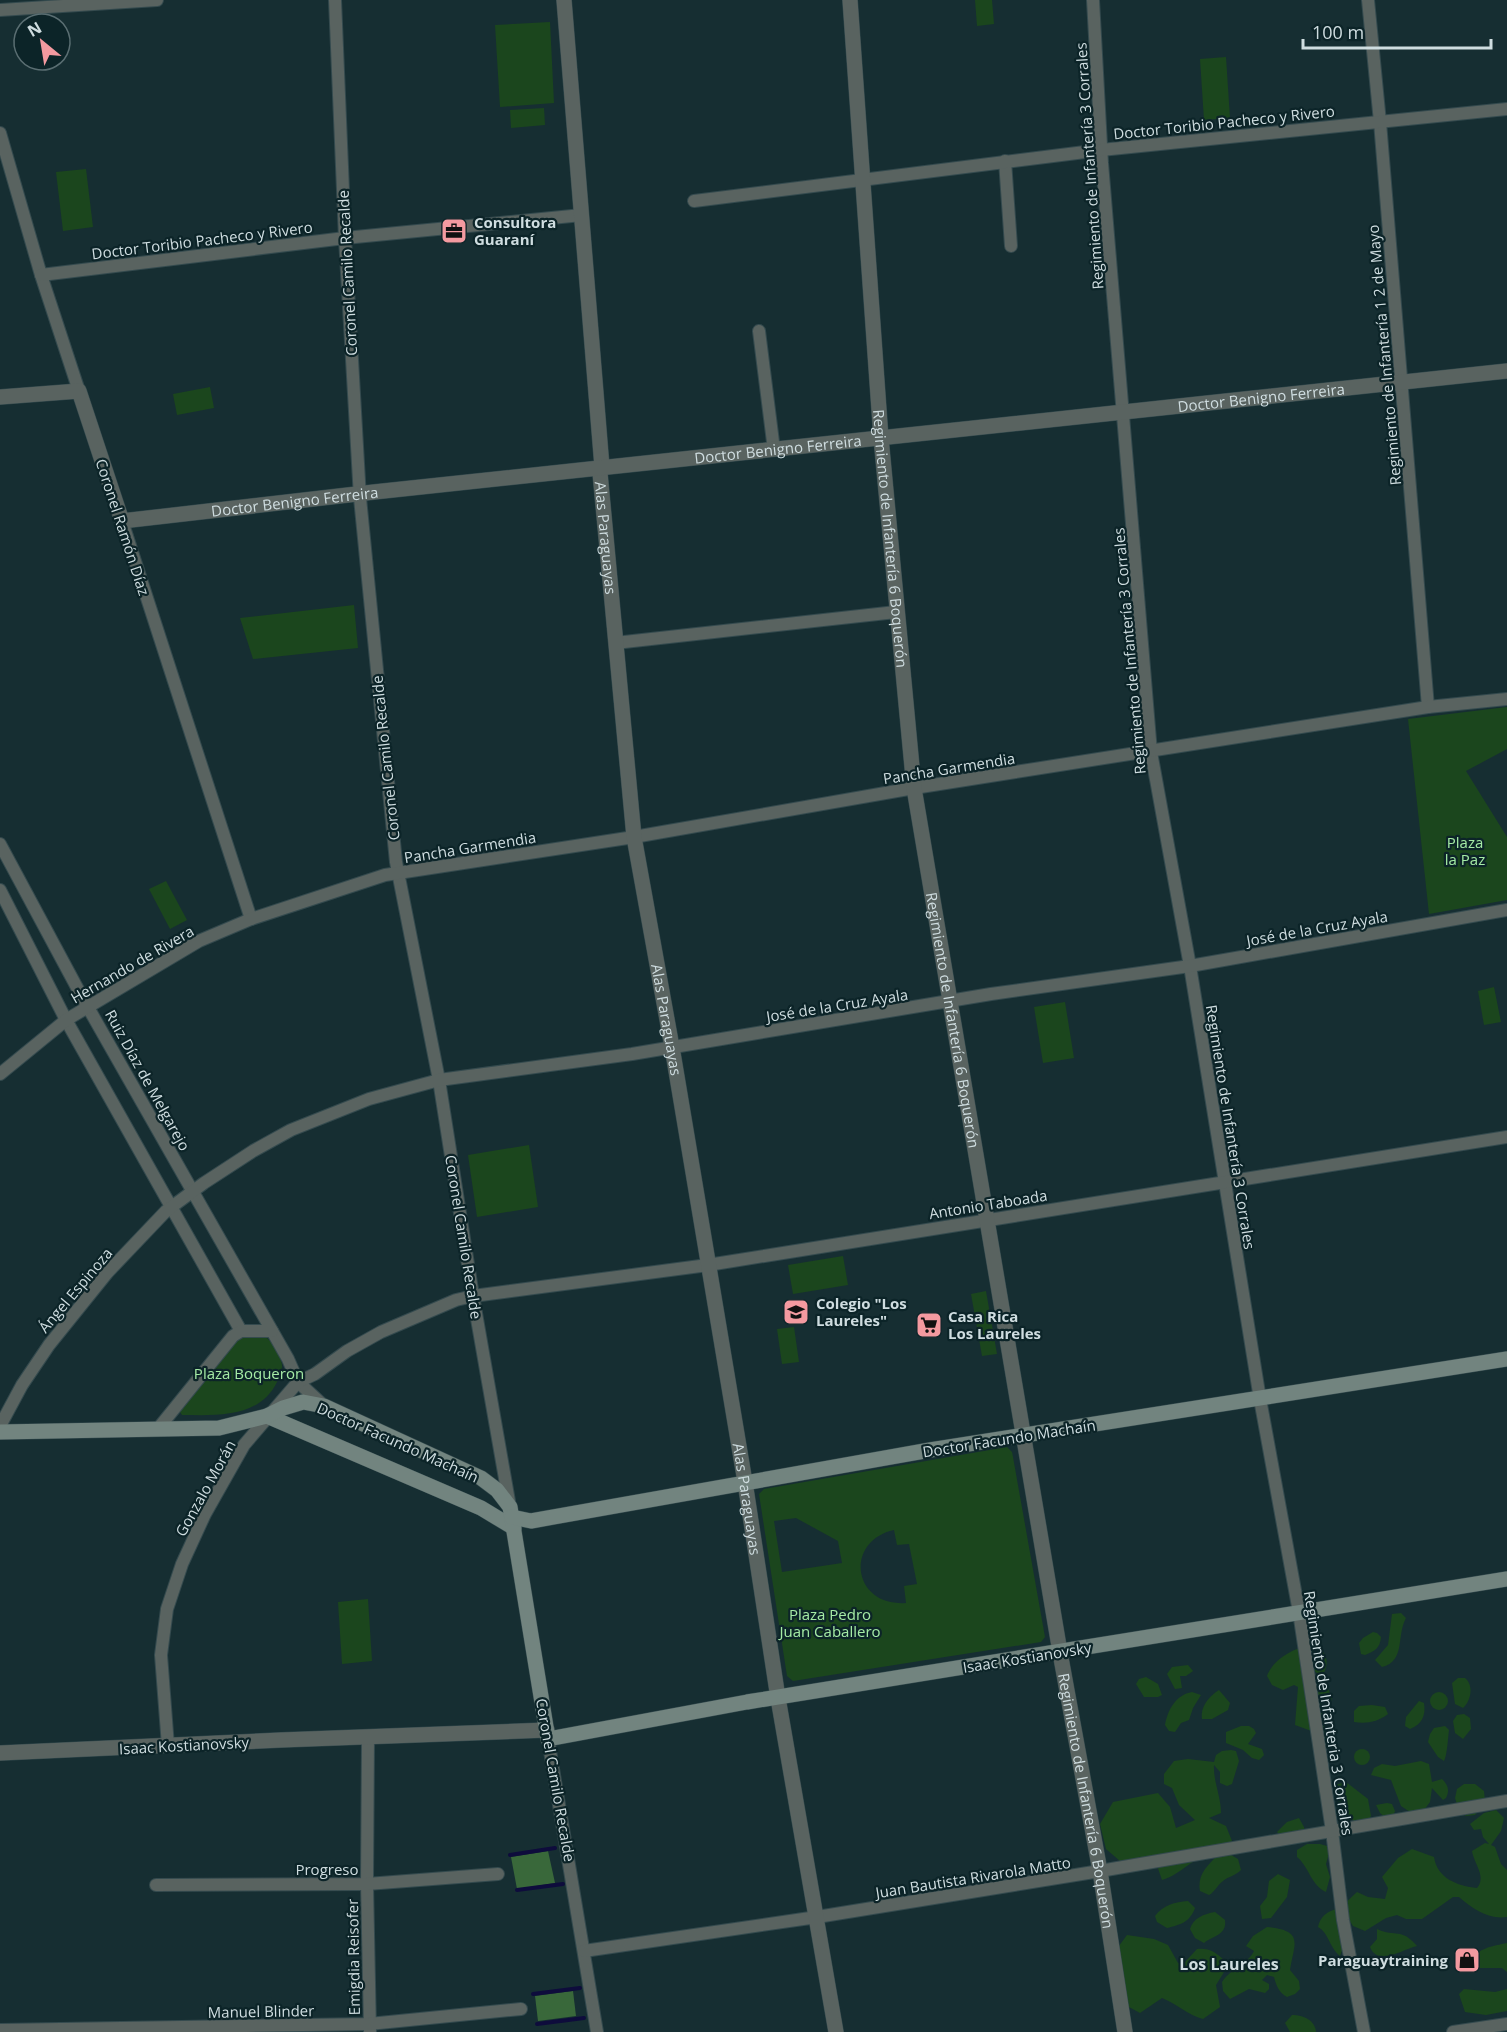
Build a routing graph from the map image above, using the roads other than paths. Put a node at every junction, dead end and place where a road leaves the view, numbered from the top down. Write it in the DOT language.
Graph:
graph roads {
  1 [pos="157,0"];
  2 [pos="335,0"];
  3 [pos="564,0"];
  4 [pos="850,0"];
  5 [pos="1093,0"];
  6 [pos="1368,0"];
  7 [pos="0,10"];
  8 [pos="1507,109"];
  9 [pos="1380,122"];
  10 [pos="0,133"];
  11 [pos="1101,150"];
  12 [pos="1005,161"];
  13 [pos="861,179"];
  14 [pos="694,201"];
  15 [pos="582,215"];
  16 [pos="345,238"];
  17 [pos="1011,246"];
  18 [pos="41,275"];
  19 [pos="759,332"];
  20 [pos="1507,371"];
  21 [pos="1402,382"];
  22 [pos="78,391"];
  23 [pos="0,398"];
  24 [pos="1123,412"];
  25 [pos="881,438"];
  26 [pos="774,450"];
  27 [pos="602,468"];
  28 [pos="360,493"];
  29 [pos="122,522"];
  30 [pos="896,612"];
  31 [pos="615,644"];
  32 [pos="1507,699"];
  33 [pos="1428,707"];
  34 [pos="1151,752"];
  35 [pos="914,788"];
  36 [pos="634,837"];
  37 [pos="0,844"];
  38 [pos="397,873"];
  39 [pos="0,890"];
  40 [pos="1507,910"];
  41 [pos="251,919"];
  42 [pos="1190,966"];
  43 [pos="949,1001"];
  44 [pos="89,1006"];
  45 [pos="66,1020"];
  46 [pos="672,1047"];
  47 [pos="0,1074"];
  48 [pos="439,1080"];
  49 [pos="1507,1140"];
  50 [pos="1225,1183"];
  51 [pos="193,1190"];
  52 [pos="172,1206"];
  53 [pos="987,1219"];
  54 [pos="708,1265"];
  55 [pos="473,1296"];
  56 [pos="241,1330"];
  57 [pos="272,1331"];
  58 [pos="1507,1359"];
  59 [pos="298,1382"];
  60 [pos="1260,1399"];
  61 [pos="324,1406"];
  62 [pos="267,1416"];
  63 [pos="0,1426"];
  64 [pos="157,1430"];
  65 [pos="0,1432"];
  66 [pos="1023,1435"];
  67 [pos="745,1482"];
  68 [pos="512,1517"];
  69 [pos="1507,1579"];
  70 [pos="1299,1612"];
  71 [pos="1060,1653"];
  72 [pos="778,1698"];
  73 [pos="547,1735"];
  74 [pos="368,1738"];
  75 [pos="168,1746"];
  76 [pos="0,1753"];
  77 [pos="1507,1802"];
  78 [pos="1332,1831"];
  79 [pos="1100,1871"];
  80 [pos="498,1874"];
  81 [pos="367,1884"];
  82 [pos="156,1885"];
  83 [pos="817,1917"];
  84 [pos="584,1951"];
  85 [pos="521,2009"];
  86 [pos="1507,2024"];
  87 [pos="369,2028"];
  88 [pos="232,2029"];
  89 [pos="0,2030"];
  90 [pos="92,2031"];
  91 [pos="597,2032"];
  92 [pos="836,2032"];
  93 [pos="1125,2032"];
  94 [pos="1364,2032"];
  95 [pos="1453,2032"];
  1 -- 7 [label="street"];
  2 -- 16 [label="street, Coronel Camilo Recalde"];
  3 -- 15 [label="street, Alas Paraguayas"];
  4 -- 13 [label="street, Regimiento de Infantería 6 Boquerón"];
  5 -- 11 [label="street, Regimiento de Infantería 3 Corrales"];
  6 -- 9 [label="street, Regimiento de Infantería 1 2 de Mayo"];
  8 -- 9 [label="street, Doctor Toribio Pacheco y Rivero"];
  9 -- 11 [label="street, Doctor Toribio Pacheco y Rivero"];
  9 -- 21 [label="street, Regimiento de Infantería 1 2 de Mayo"];
  10 -- 18 [label="street, Coronel Ramón Díaz"];
  11 -- 12 [label="street, Doctor Toribio Pacheco y Rivero"];
  11 -- 24 [label="street, Regimiento de Infantería 3 Corrales"];
  12 -- 13 [label="street, Doctor Toribio Pacheco y Rivero"];
  12 -- 17 [label="street"];
  13 -- 14 [label="street, Doctor Toribio Pacheco y Rivero"];
  13 -- 25 [label="street, Regimiento de Infantería 6 Boquerón"];
  15 -- 16 [label="street, Doctor Toribio Pacheco y Rivero"];
  15 -- 27 [label="street, Alas Paraguayas"];
  16 -- 18 [label="street, Doctor Toribio Pacheco y Rivero"];
  16 -- 28 [label="street, Coronel Camilo Recalde"];
  18 -- 22 [label="street, Coronel Ramón Díaz"];
  19 -- 26 [label="street"];
  20 -- 21 [label="street, Doctor Benigno Ferreira"];
  21 -- 24 [label="street, Doctor Benigno Ferreira"];
  21 -- 33 [label="street, Regimiento de Infantería 1 2 de Mayo"];
  22 -- 23 [label="street"];
  22 -- 29 [label="street, Coronel Ramón Díaz"];
  24 -- 25 [label="street, Doctor Benigno Ferreira"];
  24 -- 34 [label="street, Regimiento de Infantería 3 Corrales"];
  25 -- 26 [label="street, Doctor Benigno Ferreira"];
  25 -- 30 [label="street, Regimiento de Infantería 6 Boquerón"];
  26 -- 27 [label="street, Doctor Benigno Ferreira"];
  27 -- 28 [label="street, Doctor Benigno Ferreira"];
  27 -- 31 [label="street, Alas Paraguayas"];
  28 -- 29 [label="street, Doctor Benigno Ferreira"];
  28 -- 38 [label="street, Coronel Camilo Recalde"];
  29 -- 41 [label="street, Coronel Ramón Díaz"];
  30 -- 31 [label="street"];
  30 -- 35 [label="street, Regimiento de Infantería 6 Boquerón"];
  31 -- 36 [label="street, Alas Paraguayas"];
  32 -- 33 [label="street, Pancha Garmendia"];
  33 -- 34 [label="street, Pancha Garmendia"];
  34 -- 35 [label="street, Pancha Garmendia"];
  34 -- 42 [label="street, Regimiento de Infantería 3 Corrales"];
  35 -- 36 [label="street, Pancha Garmendia"];
  35 -- 43 [label="street, Regimiento de Infantería 6 Boquerón"];
  36 -- 38 [label="street, Pancha Garmendia"];
  36 -- 46 [label="street, Alas Paraguayas"];
  37 -- 44 [label="street, Ruiz Díaz de Melgarejo"];
  38 -- 41 [label="street, Hernando de Rivera"];
  38 -- 48 [label="street, Coronel Camilo Recalde"];
  39 -- 45 [label="street"];
  40 -- 42 [label="street, José de la Cruz Ayala"];
  41 -- 44 [label="street, Hernando de Rivera"];
  42 -- 43 [label="street, José de la Cruz Ayala"];
  42 -- 50 [label="street, Regimiento de Infantería 3 Corrales"];
  43 -- 46 [label="street, José de la Cruz Ayala"];
  43 -- 53 [label="street, Regimiento de Infantería 6 Boquerón"];
  44 -- 45 [label="street, Hernando de Rivera"];
  44 -- 51 [label="street, Ruiz Díaz de Melgarejo"];
  45 -- 47 [label="street, Hernando de Rivera"];
  45 -- 52 [label="street"];
  46 -- 48 [label="street, José de la Cruz Ayala"];
  46 -- 54 [label="street, Alas Paraguayas"];
  48 -- 51 [label="street, José de la Cruz Ayala"];
  48 -- 55 [label="street, Coronel Camilo Recalde"];
  49 -- 50 [label="street, Antonio Taboada"];
  50 -- 53 [label="street, Antonio Taboada"];
  50 -- 60 [label="street, Regimiento de Infantería 3 Corrales"];
  51 -- 52 [label="street, Ángel Espinoza"];
  51 -- 57 [label="street, Ruiz Díaz de Melgarejo"];
  52 -- 56 [label="street"];
  52 -- 63 [label="street, Ángel Espinoza"];
  53 -- 54 [label="street, Antonio Taboada"];
  53 -- 66 [label="street, Regimiento de Infantería 6 Boquerón"];
  54 -- 55 [label="street, Antonio Taboada"];
  54 -- 67 [label="street, Alas Paraguayas"];
  55 -- 59 [label="street, Gonzalo Morán"];
  55 -- 68 [label="street, Coronel Camilo Recalde"];
  56 -- 57 [label="street"];
  56 -- 64 [label="street"];
  57 -- 59 [label="street, Ruiz Díaz de Melgarejo"];
  58 -- 60 [label="main road, Doctor Facundo Machaín"];
  59 -- 61 [label="street, Ruiz Díaz de Melgarejo"];
  59 -- 62 [label="street, Gonzalo Morán"];
  60 -- 66 [label="main road, Doctor Facundo Machaín"];
  60 -- 70 [label="street, Regimiento de Infanteria 3 Corrales"];
  61 -- 62 [label="main road, Doctor Facundo Machaín"];
  61 -- 68 [label="main road, Doctor Facundo Machaín"];
  62 -- 64 [label="main road, Doctor Facundo Machaín"];
  62 -- 68 [label="main road, Doctor Facundo Machaín"];
  62 -- 75 [label="street, Gonzalo Morán"];
  64 -- 65 [label="main road, Doctor Facundo Machaín"];
  66 -- 67 [label="main road, Doctor Facundo Machaín"];
  66 -- 71 [label="street, Regimiento de Infantería 6 Boquerón"];
  67 -- 68 [label="main road, Doctor Facundo Machaín"];
  67 -- 72 [label="street, Alas Paraguayas"];
  68 -- 73 [label="main road, Coronel Camilo Recalde"];
  69 -- 70 [label="main road, Isaac Kostianovsky"];
  70 -- 71 [label="main road, Isaac Kostianovsky"];
  70 -- 78 [label="street, Regimiento de Infanteria 3 Corrales"];
  71 -- 72 [label="main road, Isaac Kostianovsky"];
  71 -- 79 [label="street, Regimiento de Infantería 6 Boquerón"];
  72 -- 73 [label="main road, Isaac Kostianovsky"];
  72 -- 83 [label="street, Alas Paraguayas"];
  73 -- 74 [label="street, Isaac Kostianovsky"];
  73 -- 84 [label="street, Coronel Camilo Recalde"];
  74 -- 75 [label="street, Isaac Kostianovsky"];
  74 -- 81 [label="street, Emigdia Reisofer"];
  75 -- 76 [label="street, Isaac Kostianovsky"];
  77 -- 78 [label="street, Juan Bautista Rivarola Matto"];
  78 -- 79 [label="street, Juan Bautista Rivarola Matto"];
  78 -- 94 [label="street, Regimiento de Infanteria 3 Corrales"];
  79 -- 83 [label="street, Juan Bautista Rivarola Matto"];
  79 -- 93 [label="street, Regimiento de Infantería 6 Boquerón"];
  80 -- 81 [label="street, Progreso"];
  81 -- 82 [label="street, Progreso"];
  81 -- 87 [label="street, Emigdia Reisofer"];
  83 -- 84 [label="street, Juan Bautista Rivarola Matto"];
  83 -- 92 [label="street, Alas Paraguayas"];
  84 -- 91 [label="street, Coronel Camilo Recalde"];
  85 -- 87 [label="street, Manuel Blinder"];
  86 -- 95 [label="street"];
  87 -- 88 [label="street, Manuel Blinder"];
  88 -- 90 [label="street, Manuel Blinder"];
  89 -- 90 [label="street, Manuel Blinder"];
}
